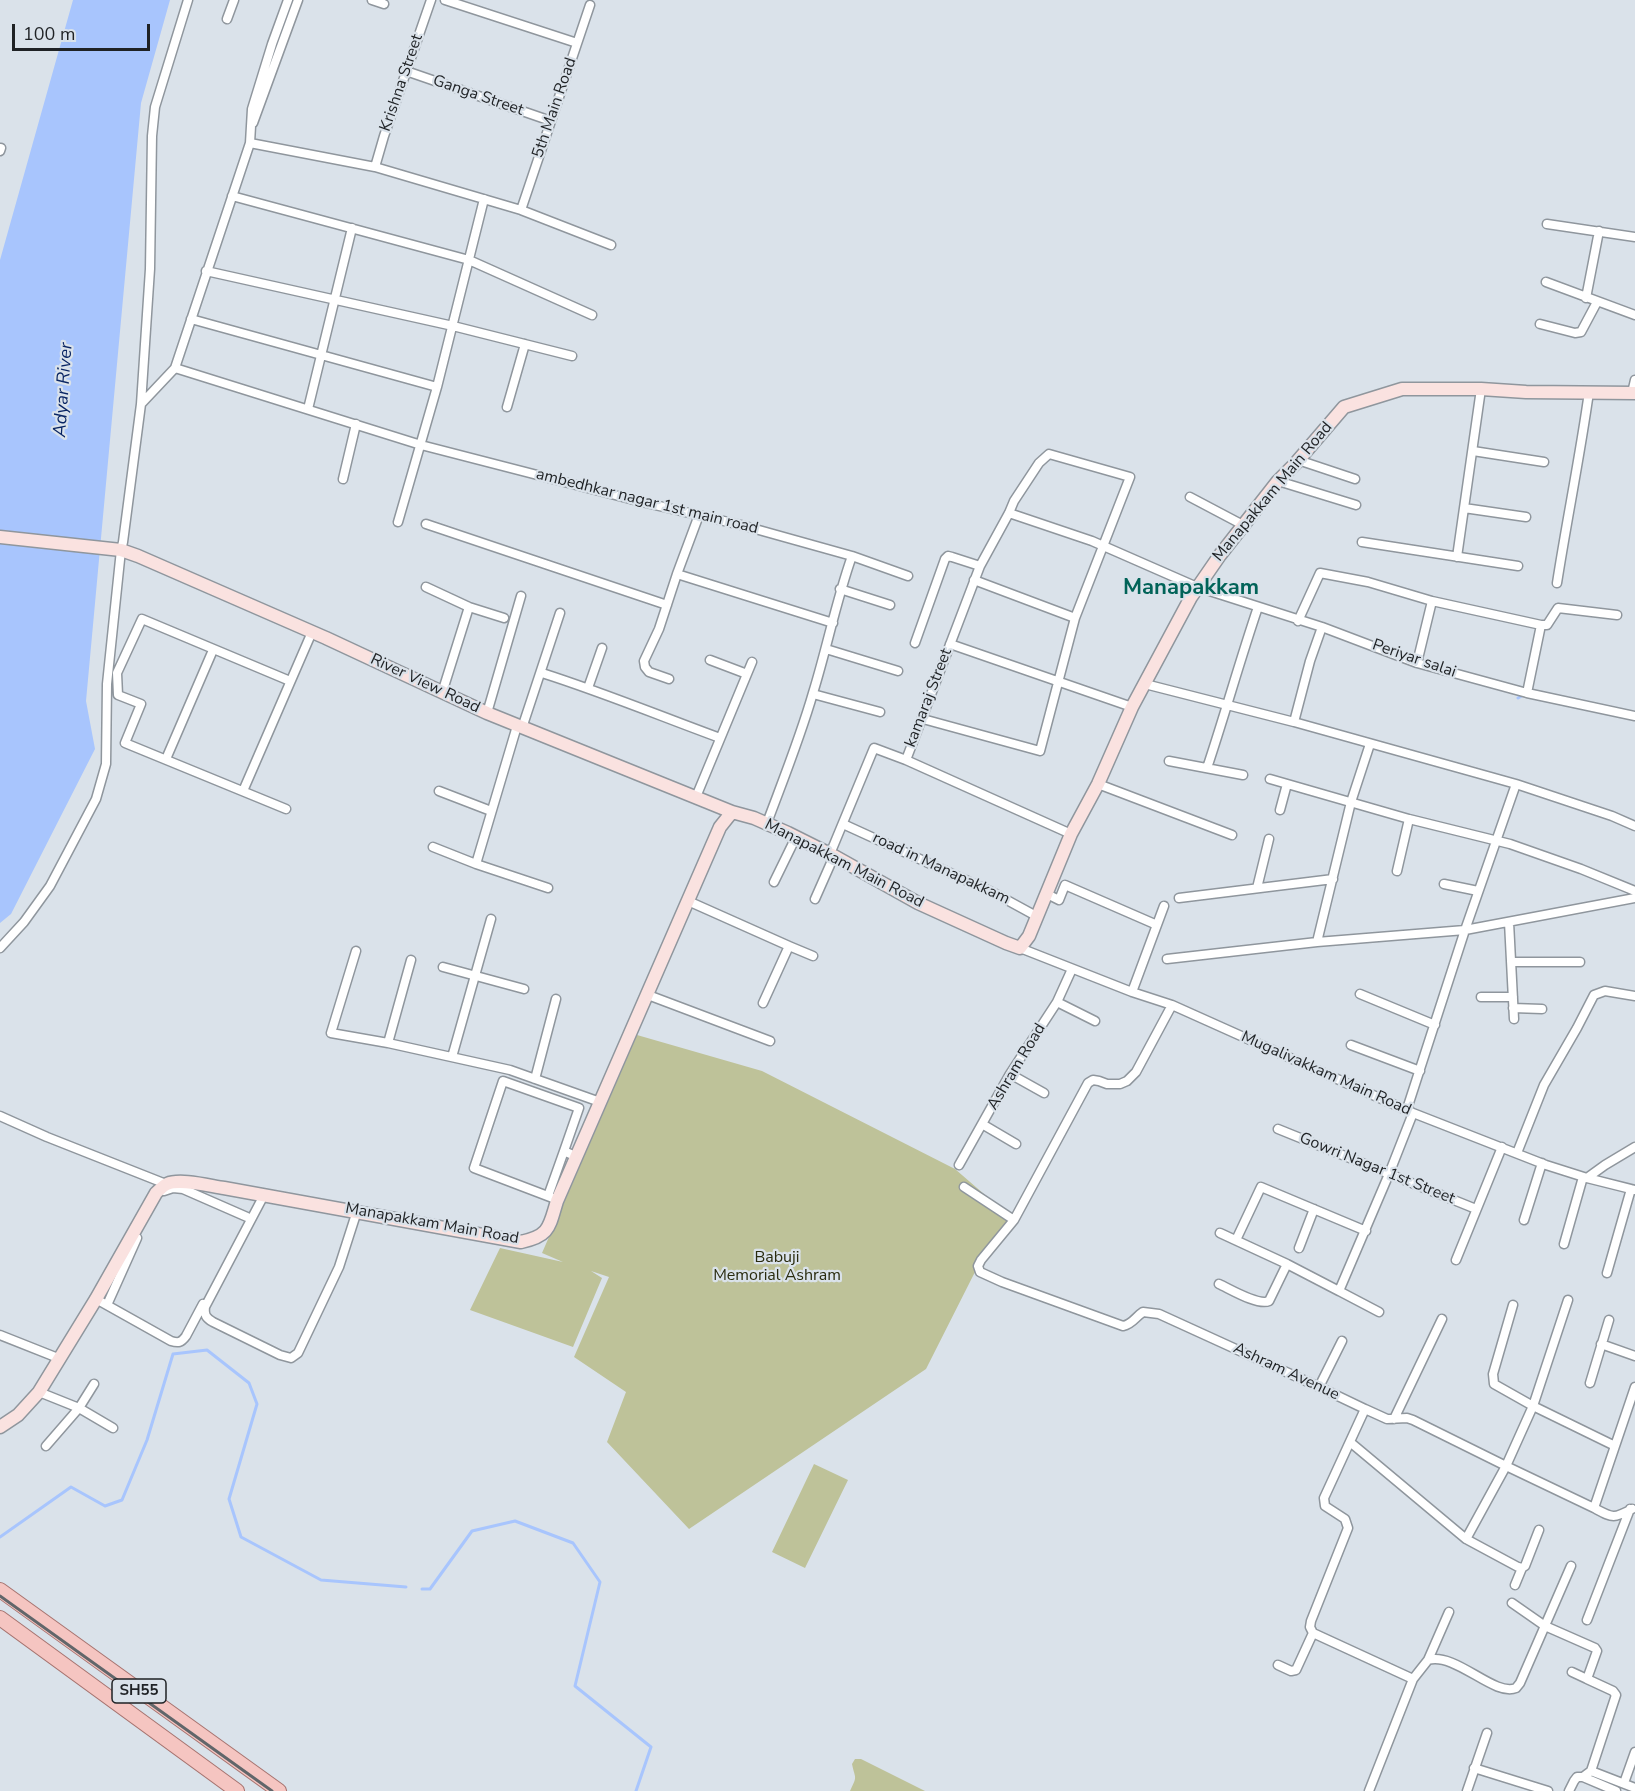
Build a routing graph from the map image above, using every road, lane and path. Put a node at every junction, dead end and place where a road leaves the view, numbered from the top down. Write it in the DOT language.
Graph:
graph roads {
  1 [pos="188,0"];
  2 [pos="234,0"];
  3 [pos="288,0"];
  4 [pos="298,0"];
  5 [pos="372,0"];
  6 [pos="431,0"];
  7 [pos="445,0"];
  8 [pos="384,4"];
  9 [pos="590,5"];
  10 [pos="228,19"];
  11 [pos="577,43"];
  12 [pos="276,45"];
  13 [pos="406,71"];
  14 [pos="551,121"];
  15 [pos="250,143"];
  16 [pos="375,167"];
  17 [pos="232,196"];
  18 [pos="484,199"];
  19 [pos="520,210"];
  20 [pos="1547,224"];
  21 [pos="352,228"];
  22 [pos="1599,231"];
  23 [pos="1635,237"];
  24 [pos="611,245"];
  25 [pos="469,260"];
  26 [pos="206,271"];
  27 [pos="1546,282"];
  28 [pos="1586,298"];
  29 [pos="335,300"];
  30 [pos="1597,302"];
  31 [pos="592,315"];
  32 [pos="1635,315"];
  33 [pos="191,319"];
  34 [pos="1540,324"];
  35 [pos="453,326"];
  36 [pos="525,344"];
  37 [pos="321,355"];
  38 [pos="572,356"];
  39 [pos="175,368"];
  40 [pos="1635,380"];
  41 [pos="437,387"];
  42 [pos="1481,388"];
  43 [pos="1589,392"];
  44 [pos="1634,393"];
  45 [pos="141,404"];
  46 [pos="507,407"];
  47 [pos="308,409"];
  48 [pos="356,424"];
  49 [pos="421,445"];
  50 [pos="1473,451"];
  51 [pos="1298,460"];
  52 [pos="1544,462"];
  53 [pos="343,479"];
  54 [pos="1355,479"];
  55 [pos="1278,481"];
  56 [pos="1190,497"];
  57 [pos="1356,505"];
  58 [pos="1464,508"];
  59 [pos="1009,513"];
  60 [pos="699,515"];
  61 [pos="1526,517"];
  62 [pos="398,522"];
  63 [pos="426,525"];
  64 [pos="1243,525"];
  65 [pos="0,537"];
  66 [pos="1362,542"];
  67 [pos="1104,546"];
  68 [pos="121,550"];
  69 [pos="852,556"];
  70 [pos="1457,557"];
  71 [pos="980,566"];
  72 [pos="1518,566"];
  73 [pos="678,574"];
  74 [pos="908,576"];
  75 [pos="974,580"];
  76 [pos="1557,583"];
  77 [pos="426,587"];
  78 [pos="1197,587"];
  79 [pos="840,589"];
  80 [pos="521,596"];
  81 [pos="1432,601"];
  82 [pos="890,604"];
  83 [pos="667,605"];
  84 [pos="469,607"];
  85 [pos="1258,607"];
  86 [pos="560,614"];
  87 [pos="1617,615"];
  88 [pos="504,618"];
  89 [pos="1075,618"];
  90 [pos="1298,621"];
  91 [pos="833,623"];
  92 [pos="1541,625"];
  93 [pos="1322,627"];
  94 [pos="312,632"];
  95 [pos="915,643"];
  96 [pos="950,644"];
  97 [pos="602,648"];
  98 [pos="826,649"];
  99 [pos="213,650"];
  100 [pos="710,660"];
  101 [pos="752,662"];
  102 [pos="1417,663"];
  103 [pos="898,671"];
  104 [pos="542,673"];
  105 [pos="747,674"];
  106 [pos="669,679"];
  107 [pos="290,681"];
  108 [pos="1059,683"];
  109 [pos="1145,684"];
  110 [pos="588,688"];
  111 [pos="442,693"];
  112 [pos="813,693"];
  113 [pos="1527,693"];
  114 [pos="1228,705"];
  115 [pos="1132,707"];
  116 [pos="880,712"];
  117 [pos="487,713"];
  118 [pos="1635,716"];
  119 [pos="923,719"];
  120 [pos="1294,722"];
  121 [pos="520,727"];
  122 [pos="720,738"];
  123 [pos="1370,744"];
  124 [pos="166,759"];
  125 [pos="906,760"];
  126 [pos="1169,761"];
  127 [pos="1207,768"];
  128 [pos="1243,775"];
  129 [pos="1270,779"];
  130 [pos="1098,784"];
  131 [pos="1287,784"];
  132 [pos="1516,784"];
  133 [pos="243,791"];
  134 [pos="439,791"];
  135 [pos="696,797"];
  136 [pos="1351,802"];
  137 [pos="286,809"];
  138 [pos="1280,810"];
  139 [pos="491,811"];
  140 [pos="732,812"];
  141 [pos="1409,819"];
  142 [pos="766,823"];
  143 [pos="843,824"];
  144 [pos="1635,826"];
  145 [pos="1071,834"];
  146 [pos="1232,835"];
  147 [pos="796,837"];
  148 [pos="1269,840"];
  149 [pos="1496,841"];
  150 [pos="433,847"];
  151 [pos="832,855"];
  152 [pos="476,864"];
  153 [pos="1397,871"];
  154 [pos="1333,879"];
  155 [pos="774,882"];
  156 [pos="1444,884"];
  157 [pos="548,888"];
  158 [pos="1257,888"];
  159 [pos="1478,891"];
  160 [pos="1635,891"];
  161 [pos="1047,894"];
  162 [pos="1179,898"];
  163 [pos="1635,898"];
  164 [pos="815,899"];
  165 [pos="688,901"];
  166 [pos="1164,906"];
  167 [pos="1038,916"];
  168 [pos="491,919"];
  169 [pos="1509,922"];
  170 [pos="1157,925"];
  171 [pos="1465,930"];
  172 [pos="1317,942"];
  173 [pos="789,946"];
  174 [pos="0,948"];
  175 [pos="1020,948"];
  176 [pos="356,951"];
  177 [pos="813,956"];
  178 [pos="1167,959"];
  179 [pos="411,960"];
  180 [pos="1511,962"];
  181 [pos="1580,963"];
  182 [pos="443,967"];
  183 [pos="1072,969"];
  184 [pos="476,976"];
  185 [pos="524,989"];
  186 [pos="1132,992"];
  187 [pos="1360,993"];
  188 [pos="648,995"];
  189 [pos="1635,996"];
  190 [pos="1481,997"];
  191 [pos="1513,997"];
  192 [pos="556,999"];
  193 [pos="1057,1002"];
  194 [pos="763,1003"];
  195 [pos="1172,1005"];
  196 [pos="1514,1008"];
  197 [pos="1542,1009"];
  198 [pos="1514,1019"];
  199 [pos="1095,1021"];
  200 [pos="1435,1025"];
  201 [pos="770,1041"];
  202 [pos="388,1043"];
  203 [pos="1352,1045"];
  204 [pos="452,1057"];
  205 [pos="1420,1071"];
  206 [pos="1010,1074"];
  207 [pos="535,1079"];
  208 [pos="1044,1093"];
  209 [pos="600,1102"];
  210 [pos="1410,1111"];
  211 [pos="0,1116"];
  212 [pos="982,1124"];
  213 [pos="1278,1129"];
  214 [pos="1016,1144"];
  215 [pos="1502,1147"];
  216 [pos="1635,1147"];
  217 [pos="564,1151"];
  218 [pos="1517,1153"];
  219 [pos="577,1157"];
  220 [pos="1542,1163"];
  221 [pos="959,1165"];
  222 [pos="1389,1174"];
  223 [pos="1586,1177"];
  224 [pos="166,1184"];
  225 [pos="964,1187"];
  226 [pos="1633,1189"];
  227 [pos="261,1194"];
  228 [pos="553,1198"];
  229 [pos="1314,1209"];
  230 [pos="1476,1209"];
  231 [pos="357,1211"];
  232 [pos="247,1217"];
  233 [pos="1014,1220"];
  234 [pos="1524,1220"];
  235 [pos="1366,1231"];
  236 [pos="1220,1233"];
  237 [pos="1236,1240"];
  238 [pos="1564,1244"];
  239 [pos="1299,1248"];
  240 [pos="1456,1260"];
  241 [pos="1287,1264"];
  242 [pos="1607,1273"];
  243 [pos="1219,1284"];
  244 [pos="1339,1291"];
  245 [pos="96,1299"];
  246 [pos="1568,1300"];
  247 [pos="107,1305"];
  248 [pos="1513,1305"];
  249 [pos="1379,1312"];
  250 [pos="1442,1319"];
  251 [pos="1609,1320"];
  252 [pos="0,1335"];
  253 [pos="1342,1341"];
  254 [pos="1601,1344"];
  255 [pos="1635,1356"];
  256 [pos="58,1358"];
  257 [pos="1590,1383"];
  258 [pos="94,1384"];
  259 [pos="1319,1387"];
  260 [pos="1635,1387"];
  261 [pos="39,1392"];
  262 [pos="1533,1406"];
  263 [pos="79,1408"];
  264 [pos="1365,1409"];
  265 [pos="1394,1419"];
  266 [pos="0,1427"];
  267 [pos="113,1428"];
  268 [pos="1350,1442"];
  269 [pos="46,1446"];
  270 [pos="1615,1446"];
  271 [pos="1506,1466"];
  272 [pos="1594,1508"];
  273 [pos="1633,1508"];
  274 [pos="1539,1530"];
  275 [pos="1466,1539"];
  276 [pos="1571,1566"];
  277 [pos="1522,1568"];
  278 [pos="1515,1585"];
  279 [pos="0,1590"];
  280 [pos="1512,1603"];
  281 [pos="1449,1612"];
  282 [pos="0,1618"];
  283 [pos="1587,1620"];
  284 [pos="1545,1626"];
  285 [pos="1313,1633"];
  286 [pos="1428,1660"];
  287 [pos="1278,1665"];
  288 [pos="1572,1672"];
  289 [pos="1413,1679"];
  290 [pos="1587,1679"];
  291 [pos="1487,1733"];
  292 [pos="1635,1752"];
  293 [pos="1474,1768"];
  294 [pos="1591,1771"];
  295 [pos="1582,1777"];
  296 [pos="1624,1784"];
  297 [pos="1635,1788"];
  298 [pos="237,1791"];
  299 [pos="279,1791"];
  300 [pos="1369,1791"];
  301 [pos="1467,1791"];
  302 [pos="1548,1791"];
  303 [pos="1569,1791"];
  304 [pos="1616,1791"];
  1 -- 45 [label="street"];
  2 -- 10 [label="street"];
  3 -- 12 [label="street"];
  4 -- 12 [label="street"];
  5 -- 8 [label="street"];
  6 -- 13 [label="street, Krishna Street"];
  7 -- 11 [label="street"];
  9 -- 11 [label="street, 5th Main Road"];
  11 -- 14 [label="street, 5th Main Road"];
  12 -- 15 [label="street"];
  13 -- 14 [label="street, Ganga Street"];
  13 -- 16 [label="street, Krishna Street"];
  14 -- 19 [label="street, 5th Main Road"];
  15 -- 16 [label="street"];
  15 -- 17 [label="street"];
  16 -- 18 [label="street"];
  17 -- 21 [label="street"];
  17 -- 26 [label="street"];
  18 -- 19 [label="street"];
  18 -- 25 [label="street"];
  19 -- 24 [label="street"];
  20 -- 22 [label="street"];
  21 -- 25 [label="street"];
  21 -- 29 [label="street"];
  22 -- 23 [label="street"];
  22 -- 28 [label="street"];
  25 -- 31 [label="street"];
  25 -- 35 [label="street"];
  26 -- 29 [label="street"];
  26 -- 33 [label="street"];
  27 -- 28 [label="street"];
  28 -- 30 [label="street"];
  29 -- 35 [label="street"];
  29 -- 37 [label="street"];
  30 -- 32 [label="street"];
  30 -- 34 [label="street"];
  33 -- 37 [label="street"];
  33 -- 39 [label="street"];
  35 -- 36 [label="street"];
  35 -- 41 [label="street"];
  36 -- 38 [label="street"];
  36 -- 46 [label="street"];
  37 -- 41 [label="street"];
  37 -- 47 [label="street"];
  39 -- 45 [label="street"];
  39 -- 47 [label="street, ambedhkar nagar 1st main road"];
  40 -- 44 [label="street"];
  41 -- 49 [label="street"];
  42 -- 43 [label="main road, Manapakkam Main Road"];
  42 -- 50 [label="street"];
  42 -- 51 [label="main road, Manapakkam Main Road"];
  43 -- 44 [label="main road, Manapakkam Main Road"];
  43 -- 76 [label="street"];
  45 -- 68 [label="street"];
  47 -- 48 [label="street, ambedhkar nagar 1st main road"];
  48 -- 49 [label="street, ambedhkar nagar 1st main road"];
  48 -- 53 [label="street"];
  49 -- 60 [label="street, ambedhkar nagar 1st main road"];
  49 -- 62 [label="street"];
  50 -- 52 [label="street"];
  50 -- 58 [label="street"];
  51 -- 54 [label="street"];
  51 -- 55 [label="main road, Manapakkam Main Road"];
  55 -- 57 [label="street"];
  55 -- 64 [label="main road, Manapakkam Main Road"];
  56 -- 64 [label="street"];
  58 -- 61 [label="street"];
  58 -- 70 [label="street"];
  59 -- 67 [label="street, Periyar salai"];
  59 -- 67 [label="street, kamaraj Street"];
  59 -- 71 [label="street, kamaraj Street"];
  60 -- 69 [label="street, ambedhkar nagar 1st main road"];
  60 -- 73 [label="street"];
  63 -- 83 [label="street"];
  64 -- 78 [label="main road, Manapakkam Main Road"];
  65 -- 68 [label="main road, River View Road"];
  66 -- 70 [label="street"];
  67 -- 78 [label="street, Periyar salai"];
  67 -- 89 [label="street"];
  68 -- 94 [label="main road, River View Road"];
  68 -- 174 [label="street"];
  69 -- 74 [label="street, ambedhkar nagar 1st main road"];
  69 -- 79 [label="street"];
  70 -- 72 [label="street"];
  71 -- 75 [label="street, kamaraj Street"];
  71 -- 95 [label="street"];
  73 -- 83 [label="street"];
  73 -- 91 [label="street"];
  75 -- 89 [label="street"];
  75 -- 96 [label="street, kamaraj Street"];
  77 -- 84 [label="street"];
  78 -- 85 [label="street, Periyar salai"];
  78 -- 109 [label="main road, Manapakkam Main Road"];
  79 -- 82 [label="street"];
  79 -- 91 [label="street"];
  80 -- 117 [label="street"];
  81 -- 90 [label="street"];
  81 -- 92 [label="street"];
  81 -- 102 [label="street"];
  83 -- 106 [label="street"];
  84 -- 88 [label="street"];
  84 -- 111 [label="street"];
  85 -- 90 [label="street, Periyar salai"];
  85 -- 114 [label="street"];
  86 -- 104 [label="street"];
  87 -- 92 [label="street"];
  89 -- 108 [label="street"];
  90 -- 93 [label="street, Periyar salai"];
  91 -- 98 [label="street"];
  92 -- 113 [label="street"];
  93 -- 102 [label="street, Periyar salai"];
  93 -- 120 [label="street"];
  94 -- 107 [label="street"];
  94 -- 111 [label="main road, River View Road"];
  96 -- 108 [label="street"];
  96 -- 119 [label="street, kamaraj Street"];
  97 -- 110 [label="street"];
  98 -- 103 [label="street"];
  98 -- 112 [label="street"];
  99 -- 107 [label="street"];
  99 -- 124 [label="street"];
  99 -- 124 [label="street"];
  100 -- 105 [label="street"];
  101 -- 105 [label="street"];
  102 -- 113 [label="street, Periyar salai"];
  104 -- 110 [label="street"];
  104 -- 121 [label="street"];
  105 -- 122 [label="street"];
  107 -- 133 [label="street"];
  108 -- 115 [label="street"];
  108 -- 119 [label="street"];
  109 -- 114 [label="street"];
  109 -- 115 [label="main road, Manapakkam Main Road"];
  110 -- 122 [label="street"];
  111 -- 117 [label="main road, River View Road"];
  112 -- 116 [label="street"];
  112 -- 142 [label="street"];
  113 -- 118 [label="street, Periyar salai"];
  114 -- 120 [label="street"];
  114 -- 127 [label="street"];
  115 -- 130 [label="main road, Manapakkam Main Road"];
  117 -- 121 [label="main road, River View Road"];
  119 -- 125 [label="street, kamaraj Street"];
  120 -- 123 [label="street"];
  121 -- 135 [label="main road, River View Road"];
  121 -- 139 [label="street"];
  122 -- 135 [label="street"];
  123 -- 132 [label="street"];
  123 -- 136 [label="street"];
  124 -- 133 [label="street"];
  125 -- 143 [label="street, kamaraj Street"];
  125 -- 145 [label="street"];
  126 -- 127 [label="street"];
  127 -- 128 [label="street"];
  129 -- 131 [label="street"];
  130 -- 145 [label="main road, Manapakkam Main Road"];
  130 -- 146 [label="street"];
  131 -- 136 [label="street"];
  131 -- 138 [label="street"];
  132 -- 144 [label="street"];
  132 -- 149 [label="street"];
  133 -- 137 [label="street"];
  134 -- 139 [label="street"];
  135 -- 140 [label="main road, River View Road"];
  136 -- 141 [label="street"];
  136 -- 154 [label="street"];
  139 -- 152 [label="street"];
  140 -- 142 [label="main road, Manapakkam Main Road"];
  140 -- 165 [label="main road, Manapakkam Main Road"];
  141 -- 149 [label="street"];
  141 -- 153 [label="street"];
  142 -- 147 [label="main road, Manapakkam Main Road"];
  143 -- 151 [label="street, kamaraj Street"];
  143 -- 167 [label="street, road in Manapakkam"];
  145 -- 161 [label="main road, Manapakkam Main Road"];
  147 -- 151 [label="main road, Manapakkam Main Road"];
  147 -- 155 [label="street"];
  148 -- 158 [label="street"];
  149 -- 159 [label="street"];
  149 -- 160 [label="street"];
  150 -- 152 [label="street"];
  151 -- 164 [label="street, kamaraj Street"];
  151 -- 175 [label="main road, Manapakkam Main Road"];
  152 -- 157 [label="street"];
  154 -- 158 [label="street"];
  154 -- 172 [label="street"];
  156 -- 159 [label="street"];
  158 -- 162 [label="street"];
  159 -- 171 [label="street"];
  161 -- 167 [label="main road, Manapakkam Main Road"];
  161 -- 170 [label="street"];
  163 -- 169 [label="street"];
  165 -- 173 [label="street"];
  165 -- 188 [label="main road, Manapakkam Main Road"];
  166 -- 170 [label="street"];
  167 -- 175 [label="main road, Manapakkam Main Road"];
  168 -- 184 [label="street"];
  169 -- 171 [label="street"];
  169 -- 180 [label="street"];
  170 -- 186 [label="street"];
  171 -- 172 [label="street"];
  171 -- 200 [label="street"];
  172 -- 178 [label="street"];
  173 -- 177 [label="street"];
  173 -- 194 [label="street"];
  175 -- 183 [label="street, Mugalivakkam Main Road"];
  176 -- 202 [label="street"];
  179 -- 202 [label="street"];
  180 -- 181 [label="street"];
  180 -- 191 [label="street"];
  182 -- 184 [label="street"];
  183 -- 186 [label="street, Mugalivakkam Main Road"];
  183 -- 193 [label="street, Ashram Road"];
  184 -- 185 [label="street"];
  184 -- 204 [label="street"];
  186 -- 195 [label="street, Mugalivakkam Main Road"];
  187 -- 200 [label="street"];
  188 -- 201 [label="street"];
  188 -- 209 [label="main road, Manapakkam Main Road"];
  189 -- 218 [label="street"];
  190 -- 191 [label="street"];
  191 -- 196 [label="street"];
  192 -- 207 [label="street"];
  193 -- 199 [label="street"];
  193 -- 206 [label="street, Ashram Road"];
  195 -- 210 [label="street, Mugalivakkam Main Road"];
  195 -- 233 [label="street"];
  196 -- 197 [label="street"];
  196 -- 198 [label="street"];
  200 -- 205 [label="street"];
  202 -- 204 [label="street"];
  203 -- 205 [label="street"];
  204 -- 207 [label="street"];
  205 -- 210 [label="street"];
  206 -- 208 [label="street"];
  206 -- 212 [label="street, Ashram Road"];
  207 -- 209 [label="street"];
  209 -- 219 [label="main road, Manapakkam Main Road"];
  210 -- 215 [label="street, Mugalivakkam Main Road"];
  210 -- 222 [label="street"];
  211 -- 224 [label="street"];
  212 -- 214 [label="street"];
  212 -- 221 [label="street, Ashram Road"];
  213 -- 222 [label="street, Gowri Nagar 1st Street"];
  215 -- 218 [label="street, Mugalivakkam Main Road"];
  215 -- 230 [label="street"];
  216 -- 223 [label="street"];
  217 -- 219 [label="street"];
  217 -- 228 [label="street"];
  217 -- 228 [label="street"];
  218 -- 220 [label="street, Mugalivakkam Main Road"];
  219 -- 228 [label="main road, Manapakkam Main Road"];
  220 -- 223 [label="street, Mugalivakkam Main Road"];
  220 -- 234 [label="street"];
  222 -- 230 [label="street, Gowri Nagar 1st Street"];
  222 -- 235 [label="street"];
  223 -- 226 [label="street, Mugalivakkam Main Road"];
  223 -- 238 [label="street"];
  224 -- 227 [label="main road, Manapakkam Main Road"];
  224 -- 245 [label="main road"];
  225 -- 233 [label="street"];
  226 -- 242 [label="street"];
  227 -- 231 [label="main road, Manapakkam Main Road"];
  227 -- 231 [label="street"];
  227 -- 232 [label="street"];
  228 -- 231 [label="main road, Manapakkam Main Road"];
  229 -- 235 [label="street"];
  229 -- 237 [label="street"];
  229 -- 239 [label="street"];
  230 -- 240 [label="street"];
  232 -- 247 [label="street"];
  232 -- 247 [label="street"];
  233 -- 259 [label="street, Ashram Avenue"];
  235 -- 244 [label="street"];
  236 -- 237 [label="street"];
  237 -- 241 [label="street"];
  241 -- 243 [label="street"];
  241 -- 244 [label="street"];
  244 -- 249 [label="street"];
  245 -- 247 [label="street"];
  245 -- 256 [label="main road"];
  246 -- 262 [label="street"];
  248 -- 262 [label="street"];
  250 -- 265 [label="street"];
  251 -- 254 [label="street"];
  252 -- 256 [label="street"];
  253 -- 259 [label="street"];
  254 -- 255 [label="street"];
  254 -- 257 [label="street"];
  256 -- 261 [label="main road"];
  258 -- 263 [label="street"];
  259 -- 264 [label="street, Ashram Avenue"];
  260 -- 270 [label="street"];
  261 -- 263 [label="street"];
  261 -- 266 [label="main road"];
  262 -- 270 [label="street"];
  262 -- 271 [label="street"];
  263 -- 267 [label="street"];
  263 -- 269 [label="street"];
  264 -- 265 [label="street, Ashram Avenue"];
  264 -- 268 [label="street"];
  265 -- 271 [label="street, Ashram Avenue"];
  268 -- 275 [label="street"];
  268 -- 285 [label="street"];
  270 -- 272 [label="street"];
  271 -- 272 [label="street"];
  271 -- 275 [label="street"];
  272 -- 273 [label="street"];
  273 -- 283 [label="street"];
  274 -- 277 [label="street"];
  275 -- 277 [label="street"];
  276 -- 284 [label="street"];
  277 -- 278 [label="street"];
  279 -- 299 [label="main road, SH55"];
  280 -- 284 [label="street"];
  281 -- 286 [label="street"];
  282 -- 298 [label="main road, SH55"];
  284 -- 286 [label="street"];
  284 -- 290 [label="street"];
  285 -- 287 [label="street"];
  285 -- 289 [label="street"];
  286 -- 289 [label="street"];
  288 -- 290 [label="street"];
  289 -- 300 [label="street"];
  290 -- 294 [label="street"];
  291 -- 293 [label="street"];
  292 -- 296 [label="street"];
  293 -- 301 [label="street"];
  293 -- 302 [label="street"];
  294 -- 295 [label="street"];
  294 -- 296 [label="street"];
  295 -- 303 [label="street"];
  295 -- 304 [label="street"];
  296 -- 297 [label="street"];
}
